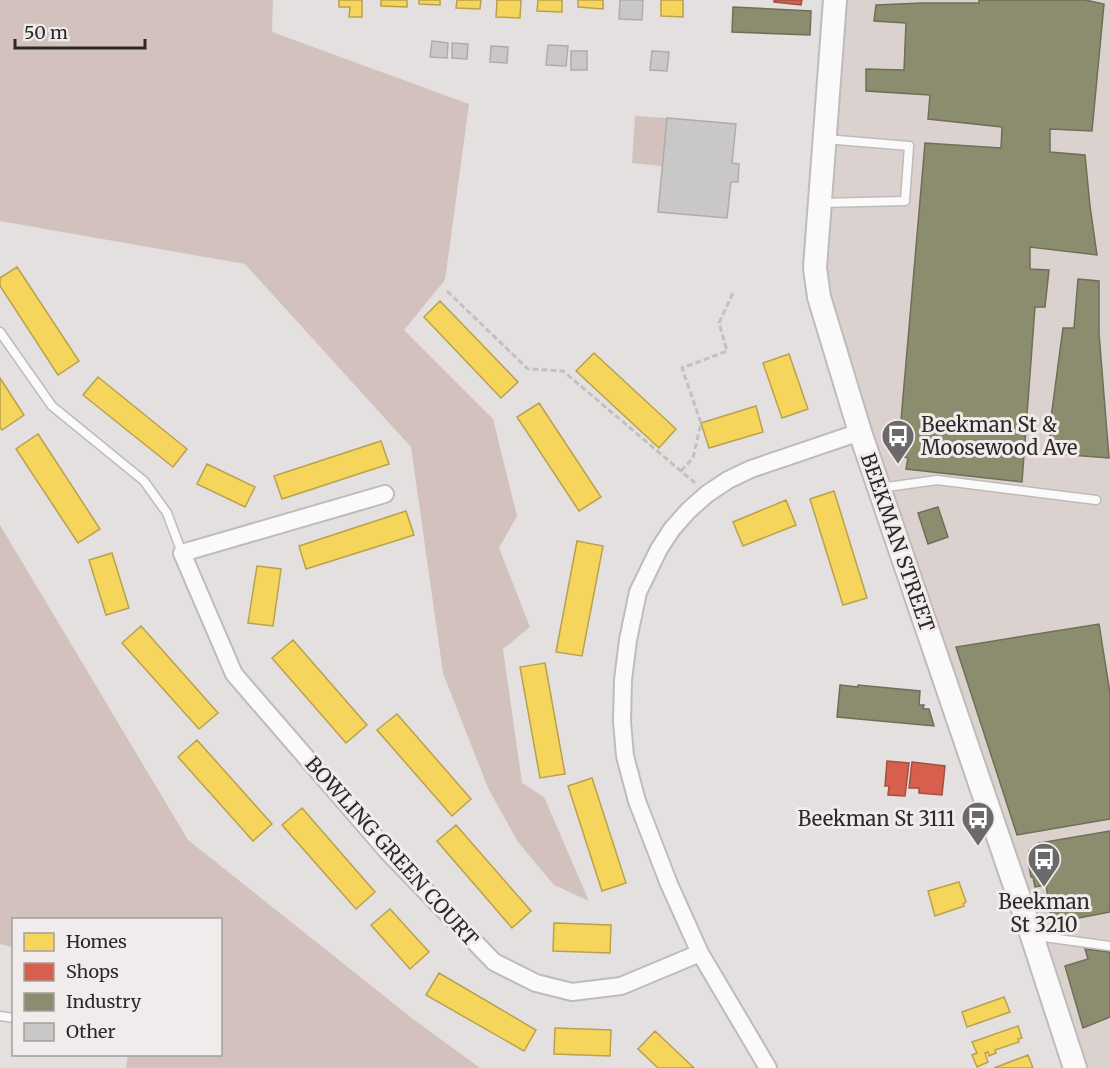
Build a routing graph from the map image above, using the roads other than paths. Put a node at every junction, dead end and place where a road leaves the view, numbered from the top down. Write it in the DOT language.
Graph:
graph roads {
  1 [pos="835,0"];
  2 [pos="825,139"];
  3 [pos="820,203"];
  4 [pos="0,332"];
  5 [pos="860,432"];
  6 [pos="879,488"];
  7 [pos="385,494"];
  8 [pos="1096,500"];
  9 [pos="182,553"];
  10 [pos="1032,936"];
  11 [pos="1110,946"];
  12 [pos="700,953"];
  13 [pos="768,1068"];
  14 [pos="1075,1068"];
  1 -- 2 [label="main road, BEEKMAN STREET"];
  2 -- 3 [label="main road, BEEKMAN STREET"];
  2 -- 3 [label="lane"];
  3 -- 5 [label="main road, BEEKMAN STREET"];
  4 -- 9 [label="lane"];
  5 -- 6 [label="main road, BEEKMAN STREET"];
  5 -- 12 [label="street"];
  6 -- 8 [label="lane"];
  6 -- 10 [label="main road, BEEKMAN STREET"];
  7 -- 9 [label="street"];
  9 -- 12 [label="street, BOWLING GREEN COURT"];
  10 -- 11 [label="lane"];
  10 -- 14 [label="main road, BEEKMAN STREET"];
  12 -- 13 [label="street"];
}
